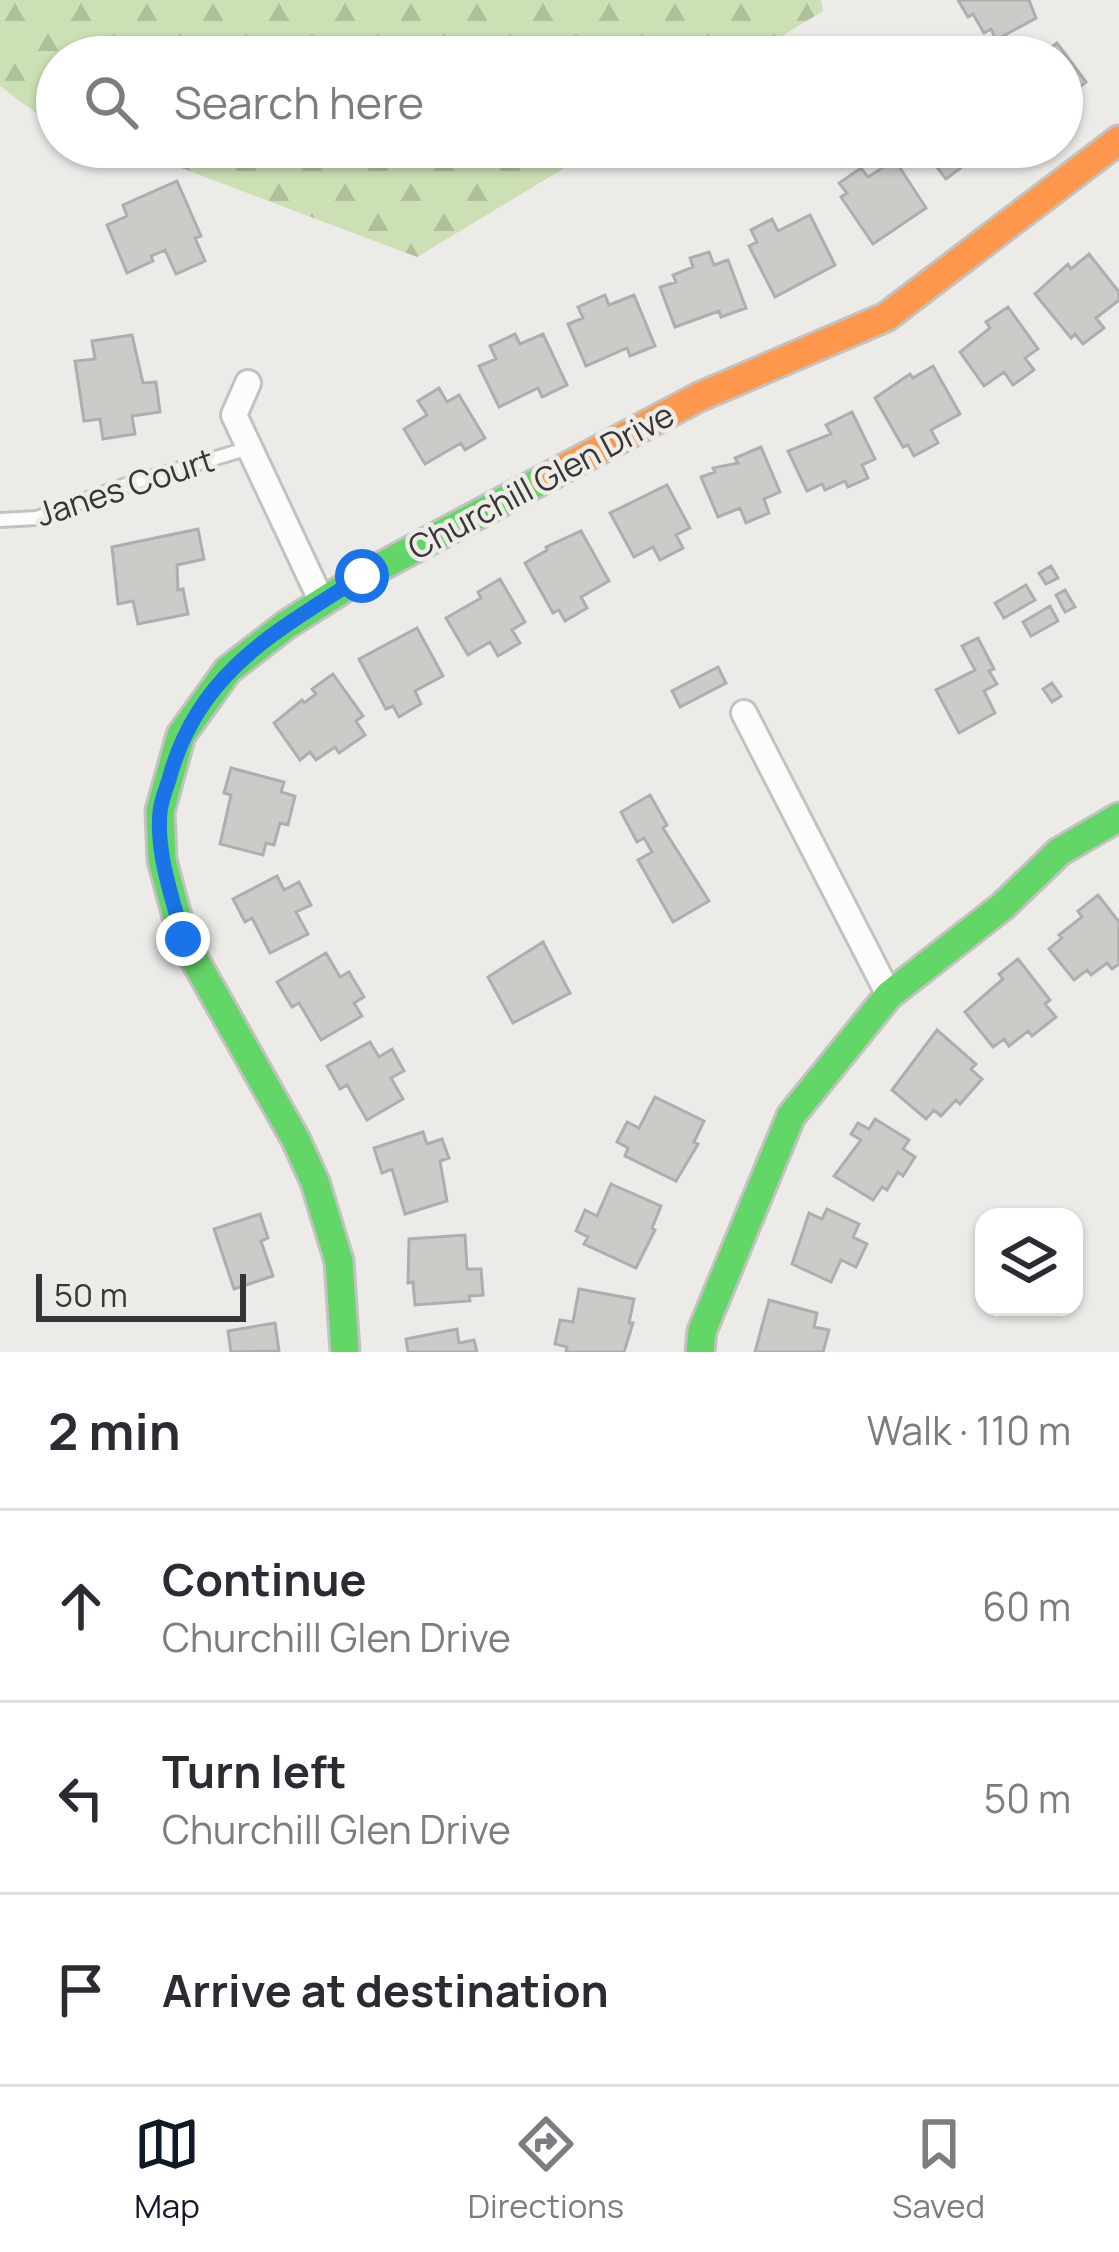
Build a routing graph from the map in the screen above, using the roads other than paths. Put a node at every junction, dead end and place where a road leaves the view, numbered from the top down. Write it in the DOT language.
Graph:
graph roads {
  1 [pos="1119,140"];
  2 [pos="1083,167"];
  3 [pos="1082,168"];
  4 [pos="248,383"];
  5 [pos="249,448"];
  6 [pos="0,520"];
  7 [pos="322,602"];
  8 [pos="744,712"];
  9 [pos="1119,817"];
  10 [pos="889,995"];
  11 [pos="344,1352"];
  12 [pos="700,1352"];
  1 -- 2 [label="street, Churchill Glen Drive"];
  3 -- 7 [label="street, Churchill Glen Drive"];
  4 -- 5 [label="street, Janes Court"];
  5 -- 6 [label="lane, Janes Court"];
  5 -- 7 [label="street, Janes Court"];
  7 -- 11 [label="street, Churchill Glen Drive"];
  8 -- 10 [label="street"];
  9 -- 10 [label="street"];
  10 -- 12 [label="street"];
}
